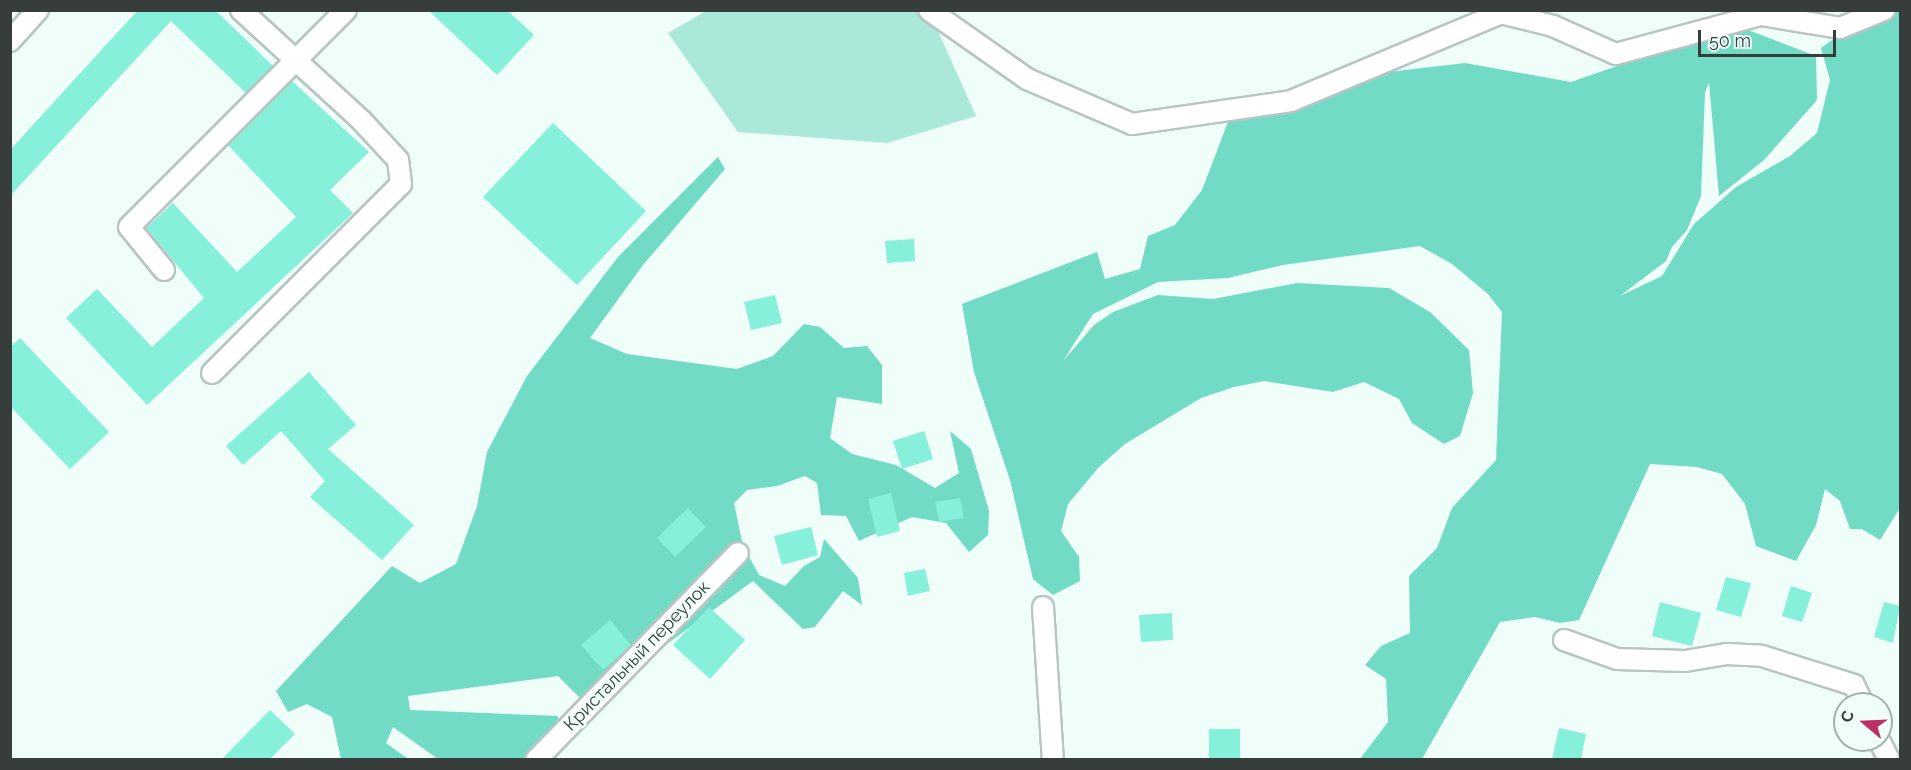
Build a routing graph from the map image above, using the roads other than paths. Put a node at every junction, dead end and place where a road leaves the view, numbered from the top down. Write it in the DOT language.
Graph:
graph roads {
  1 [pos="38,10"];
  2 [pos="241,10"];
  3 [pos="346,10"];
  4 [pos="1884,10"];
  5 [pos="929,11"];
  6 [pos="10,40"];
  7 [pos="295,59"];
  8 [pos="164,270"];
  9 [pos="212,373"];
  10 [pos="738,553"];
  11 [pos="1043,607"];
  12 [pos="1564,640"];
  13 [pos="1857,692"];
  14 [pos="536,759"];
  15 [pos="1053,759"];
  1 -- 6 [label="street"];
  2 -- 7 [label="street"];
  3 -- 7 [label="street"];
  4 -- 5 [label="street"];
  7 -- 8 [label="street"];
  7 -- 9 [label="street"];
  10 -- 14 [label="street, Кристальный переулок"];
  11 -- 15 [label="street"];
  12 -- 13 [label="street"];
}
